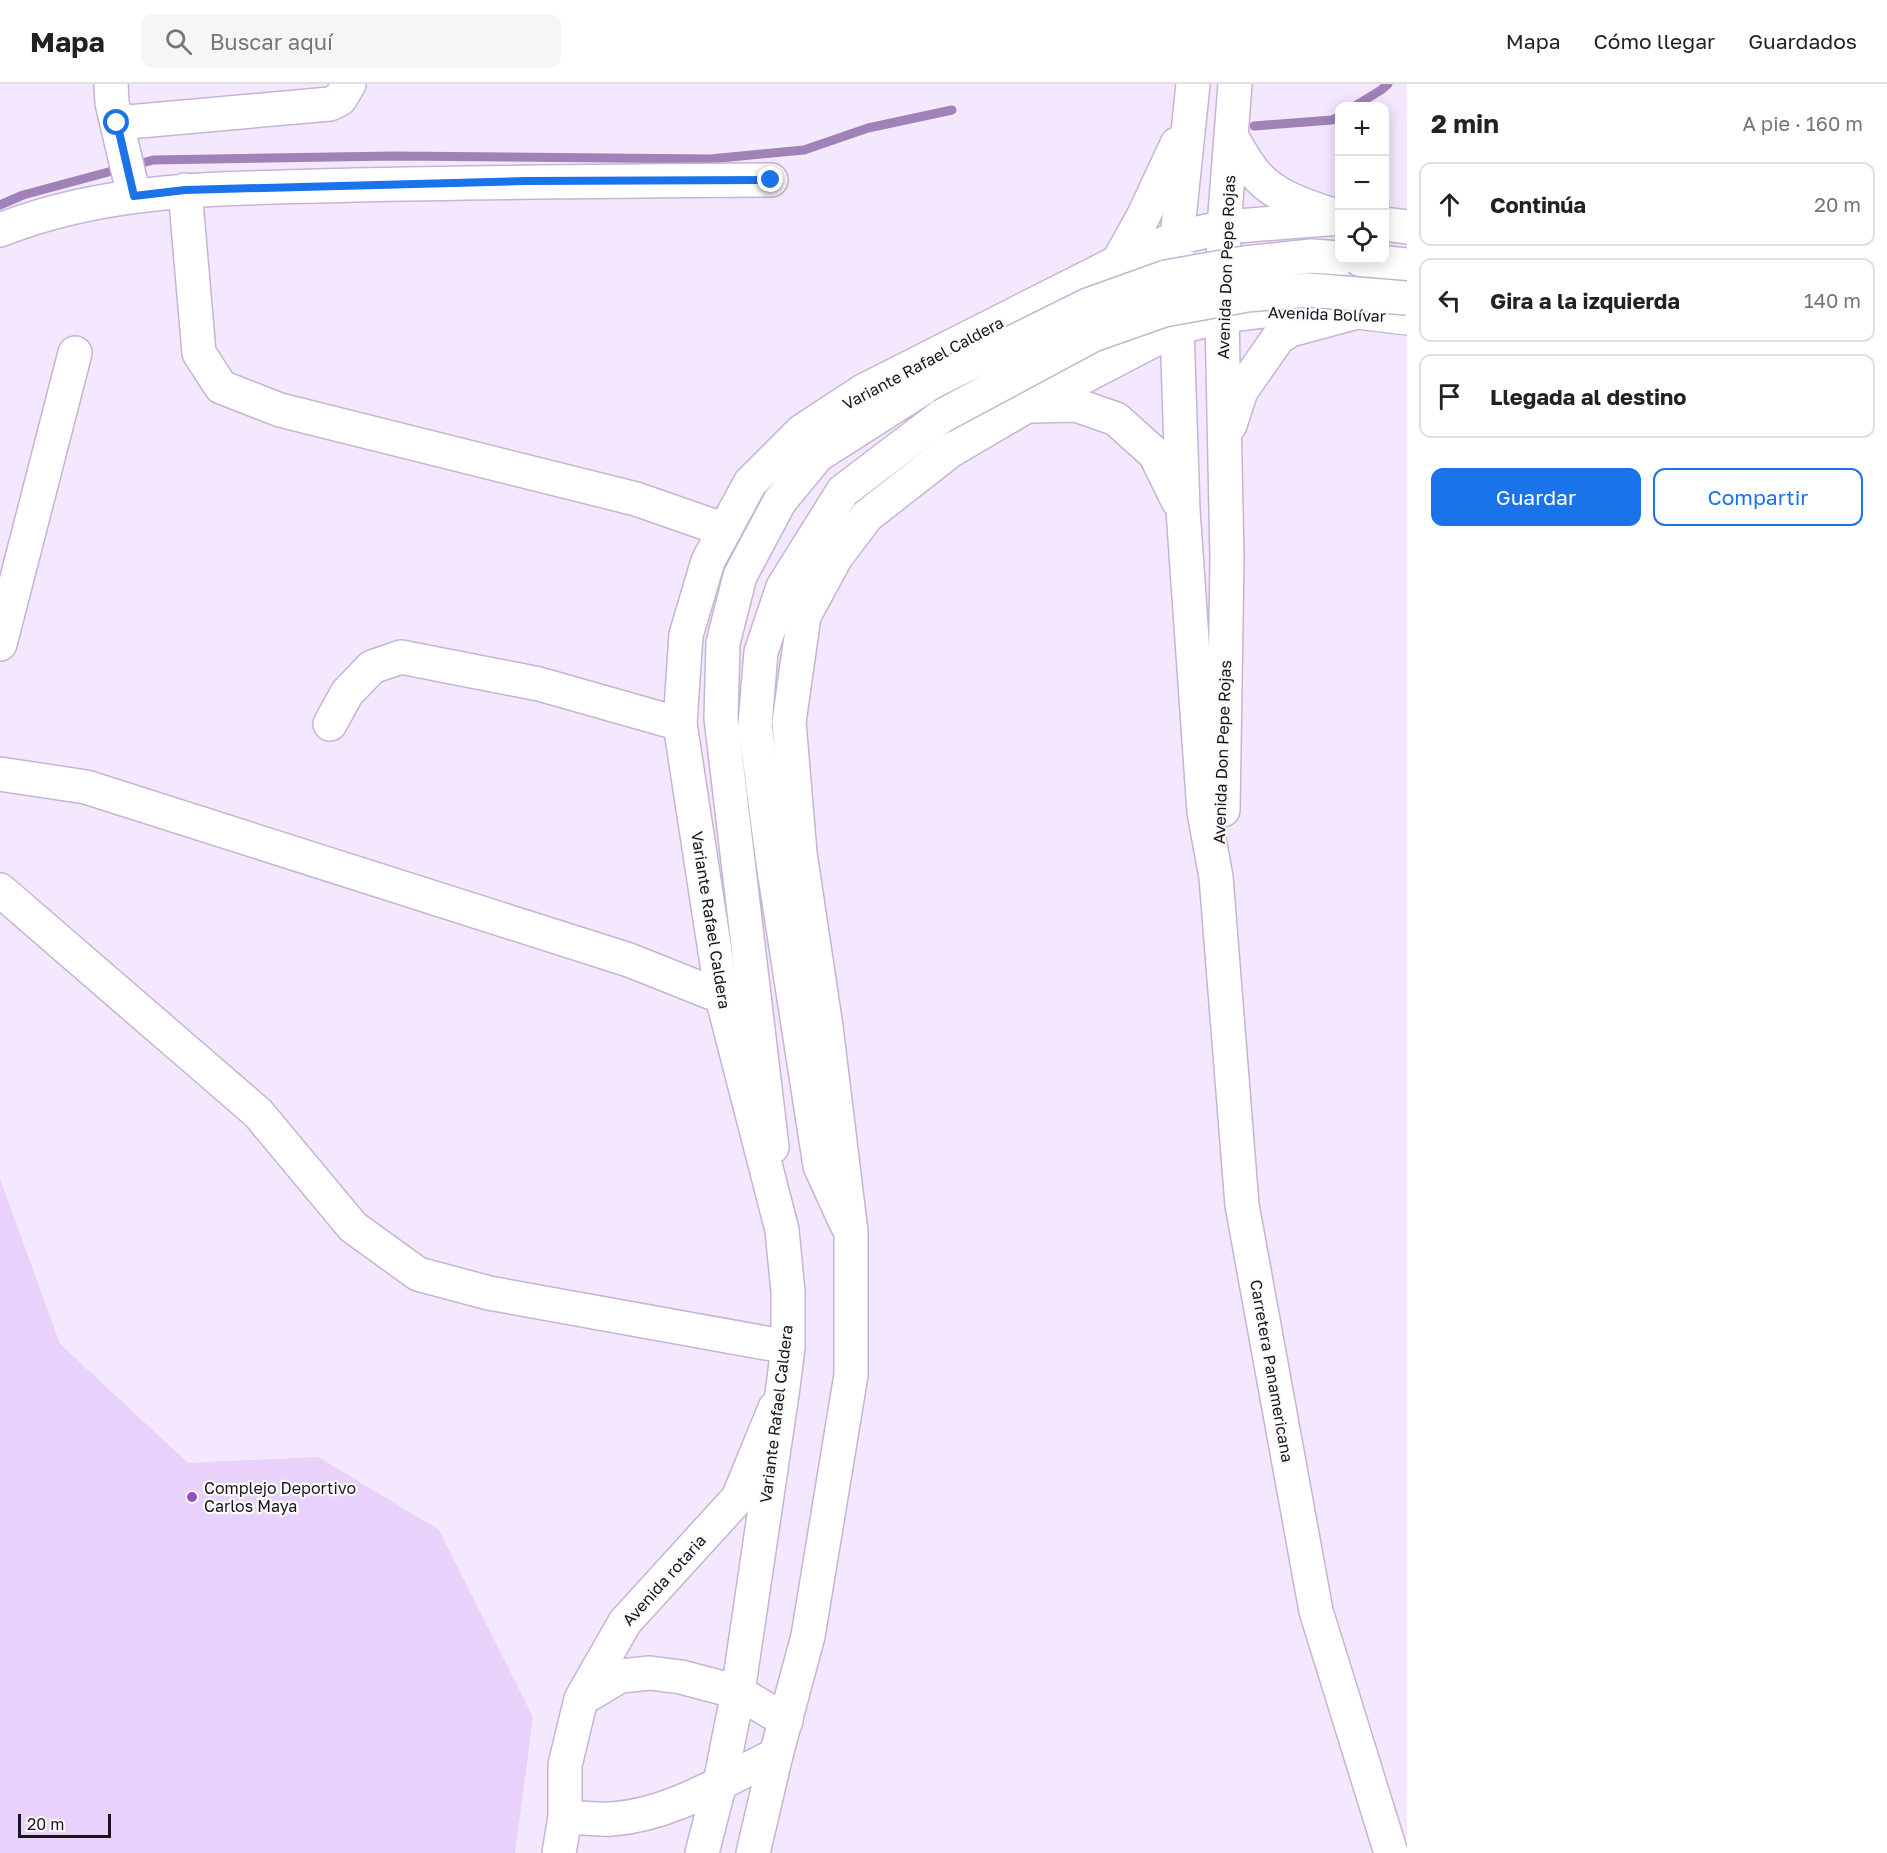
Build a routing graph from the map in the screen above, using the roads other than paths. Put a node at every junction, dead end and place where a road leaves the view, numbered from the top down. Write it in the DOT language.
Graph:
graph roads {
  1 [pos="111,84"];
  2 [pos="349,84"];
  3 [pos="1235,84"];
  4 [pos="1191,99"];
  5 [pos="119,129"];
  6 [pos="1231,136"];
  7 [pos="771,180"];
  8 [pos="131,186"];
  9 [pos="185,190"];
  10 [pos="1335,216"];
  11 [pos="1335,217"];
  12 [pos="1389,225"];
  13 [pos="1224,227"];
  14 [pos="1407,227"];
  15 [pos="0,230"];
  16 [pos="1177,238"];
  17 [pos="1335,258"];
  18 [pos="1118,262"];
  19 [pos="1389,263"];
  20 [pos="1407,265"];
  21 [pos="1407,298"];
  22 [pos="1357,312"];
  23 [pos="1222,316"];
  24 [pos="1407,318"];
  25 [pos="1177,328"];
  26 [pos="75,353"];
  27 [pos="1027,406"];
  28 [pos="1224,444"];
  29 [pos="1183,510"];
  30 [pos="725,530"];
  31 [pos="0,644"];
  32 [pos="330,724"];
  33 [pos="680,724"];
  34 [pos="0,774"];
  35 [pos="1216,877"];
  36 [pos="0,890"];
  37 [pos="722,997"];
  38 [pos="782,1230"];
  39 [pos="851,1232"];
  40 [pos="788,1347"];
  41 [pos="783,1387"];
  42 [pos="738,1692"];
  43 [pos="581,1700"];
  44 [pos="786,1721"];
  45 [pos="776,1755"];
  46 [pos="720,1783"];
  47 [pos="565,1817"];
  48 [pos="559,1853"];
  49 [pos="702,1853"];
  50 [pos="753,1853"];
  51 [pos="1391,1853"];
  1 -- 5 [label="main road"];
  2 -- 5 [label="main road"];
  3 -- 6 [label="main road, Avenida Don Pepe Rojas"];
  4 -- 16 [label="main road, Avenida Don Pepe Rojas"];
  4 -- 18 [label="main road"];
  5 -- 8 [label="main road"];
  6 -- 10 [label="main road"];
  6 -- 13 [label="main road, Avenida Don Pepe Rojas"];
  7 -- 9 [label="main road"];
  8 -- 9 [label="main road"];
  8 -- 15 [label="main road"];
  9 -- 30 [label="main road"];
  11 -- 13 [label="main road"];
  12 -- 14 [label="main road"];
  13 -- 16 [label="main road, Variante Rafael Caldera"];
  13 -- 23 [label="main road, Avenida Don Pepe Rojas"];
  16 -- 18 [label="main road, Variante Rafael Caldera"];
  16 -- 25 [label="main road, Avenida Don Pepe Rojas"];
  17 -- 38 [label="main road, bridge"];
  18 -- 30 [label="main road, Variante Rafael Caldera"];
  19 -- 20 [label="main road"];
  21 -- 39 [label="main road, bridge"];
  22 -- 23 [label="main road, Avenida Bolívar"];
  22 -- 24 [label="main road, Avenida Bolívar"];
  22 -- 28 [label="main road"];
  23 -- 25 [label="main road, Avenida Bolívar"];
  23 -- 28 [label="main road, Avenida Don Pepe Rojas"];
  25 -- 27 [label="main road"];
  25 -- 29 [label="main road, Avenida Don Pepe Rojas"];
  26 -- 31 [label="main road"];
  27 -- 29 [label="main road"];
  27 -- 39 [label="main road"];
  28 -- 35 [label="main road, Avenida Don Pepe Rojas"];
  29 -- 35 [label="main road, Avenida Don Pepe Rojas"];
  30 -- 33 [label="main road, Variante Rafael Caldera"];
  32 -- 33 [label="main road"];
  33 -- 37 [label="main road, Variante Rafael Caldera"];
  34 -- 37 [label="main road"];
  35 -- 51 [label="main road, Carretera Panamericana"];
  36 -- 40 [label="main road"];
  37 -- 38 [label="main road, Variante Rafael Caldera"];
  38 -- 40 [label="main road, Variante Rafael Caldera"];
  39 -- 44 [label="main road"];
  40 -- 41 [label="main road, Variante Rafael Caldera"];
  41 -- 42 [label="main road, Variante Rafael Caldera"];
  41 -- 43 [label="main road, Avenida rotaria"];
  42 -- 43 [label="main road"];
  42 -- 44 [label="main road"];
  42 -- 46 [label="main road, Variante Rafael Caldera"];
  43 -- 47 [label="main road, Avenida rotaria"];
  44 -- 45 [label="main road"];
  45 -- 46 [label="main road"];
  45 -- 50 [label="main road"];
  46 -- 47 [label="main road"];
  46 -- 49 [label="main road, Variante Rafael Caldera"];
  47 -- 48 [label="main road, Avenida rotaria"];
}
